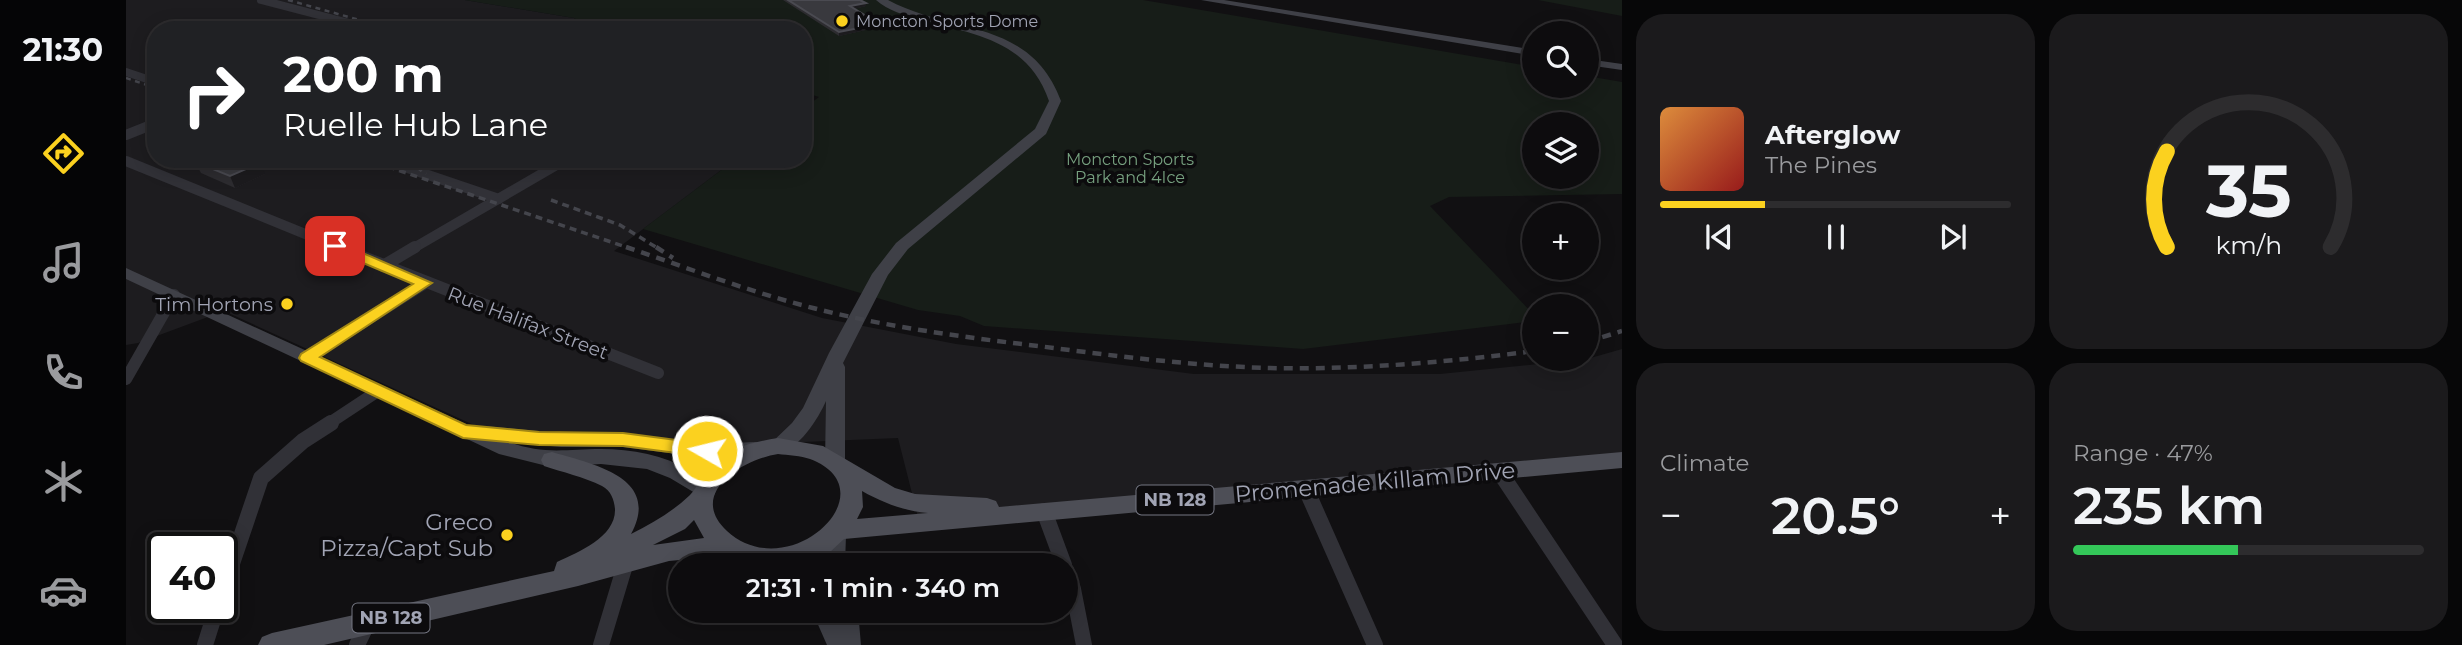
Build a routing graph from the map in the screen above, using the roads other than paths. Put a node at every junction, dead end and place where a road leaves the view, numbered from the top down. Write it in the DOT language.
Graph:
graph roads {
  1 [pos="261,0"];
  2 [pos="881,0"];
  3 [pos="1206,0"];
  4 [pos="342,21"];
  5 [pos="1522,51"];
  6 [pos="1599,64"];
  7 [pos="1622,67"];
  8 [pos="126,72"];
  9 [pos="147,79"];
  10 [pos="147,127"];
  11 [pos="126,135"];
  12 [pos="126,161"];
  13 [pos="408,168"];
  14 [pos="552,168"];
  15 [pos="499,199"];
  16 [pos="383,266"];
  17 [pos="126,273"];
  18 [pos="425,283"];
  19 [pos="173,295"];
  20 [pos="838,353"];
  21 [pos="307,358"];
  22 [pos="657,373"];
  23 [pos="126,379"];
  24 [pos="378,391"];
  25 [pos="463,431"];
  26 [pos="769,447"];
  27 [pos="552,460"];
  28 [pos="1622,460"];
  29 [pos="839,466"];
  30 [pos="1499,471"];
  31 [pos="1306,489"];
  32 [pos="705,494"];
  33 [pos="1044,511"];
  34 [pos="838,532"];
  35 [pos="238,546"];
  36 [pos="737,553"];
  37 [pos="745,553"];
  38 [pos="803,553"];
  39 [pos="835,553"];
  40 [pos="1060,553"];
  41 [pos="626,562"];
  42 [pos="550,577"];
  43 [pos="509,591"];
  44 [pos="1078,614"];
  45 [pos="212,623"];
  46 [pos="830,623"];
  47 [pos="847,623"];
  48 [pos="362,634"];
  49 [pos="205,645"];
  50 [pos="272,645"];
  51 [pos="601,645"];
  52 [pos="840,645"];
  53 [pos="848,645"];
  54 [pos="1084,645"];
  55 [pos="1375,645"];
  56 [pos="1615,645"];
  1 -- 4 [label="street"];
  2 -- 20 [label="street"];
  3 -- 5 [label="street"];
  6 -- 7 [label="street"];
  8 -- 9 [label="street"];
  10 -- 11 [label="street"];
  12 -- 16 [label="street, Rue Halifax Street"];
  13 -- 15 [label="street"];
  14 -- 15 [label="street"];
  15 -- 16 [label="street"];
  16 -- 18 [label="street, Rue Halifax Street"];
  17 -- 19 [label="street"];
  18 -- 21 [label="street"];
  18 -- 22 [label="street, Rue Halifax Street"];
  19 -- 21 [label="street"];
  19 -- 23 [label="street"];
  20 -- 26 [label="street"];
  20 -- 29 [label="street"];
  21 -- 24 [label="street"];
  24 -- 25 [label="street"];
  24 -- 35 [label="street"];
  25 -- 26 [label="street"];
  25 -- 27 [label="street"];
  26 -- 29 [label="main road"];
  26 -- 32 [label="main road"];
  27 -- 32 [label="street"];
  27 -- 42 [label="main road"];
  28 -- 30 [label="main road, Promenade Killam Drive / NB 128"];
  29 -- 33 [label="main road, Promenade Killam Drive / NB 128"];
  29 -- 34 [label="main road"];
  30 -- 31 [label="main road, Promenade Killam Drive / NB 128"];
  30 -- 56 [label="street"];
  31 -- 33 [label="main road, Promenade Killam Drive / NB 128"];
  31 -- 55 [label="street"];
  32 -- 37 [label="main road"];
  32 -- 42 [label="main road, NB 128"];
  33 -- 34 [label="main road, Promenade Killam Drive / NB 128"];
  33 -- 40 [label="street"];
  34 -- 38 [label="main road"];
  34 -- 39 [label="street"];
  36 -- 41 [label="main road, NB 128"];
  41 -- 43 [label="main road, NB 128"];
  41 -- 51 [label="street"];
  42 -- 43 [label="main road, NB 128"];
  43 -- 48 [label="main road, NB 128"];
  44 -- 54 [label="street"];
  45 -- 49 [label="street"];
  46 -- 52 [label="street"];
  47 -- 53 [label="street"];
  48 -- 50 [label="main road, NB 128"];
}
